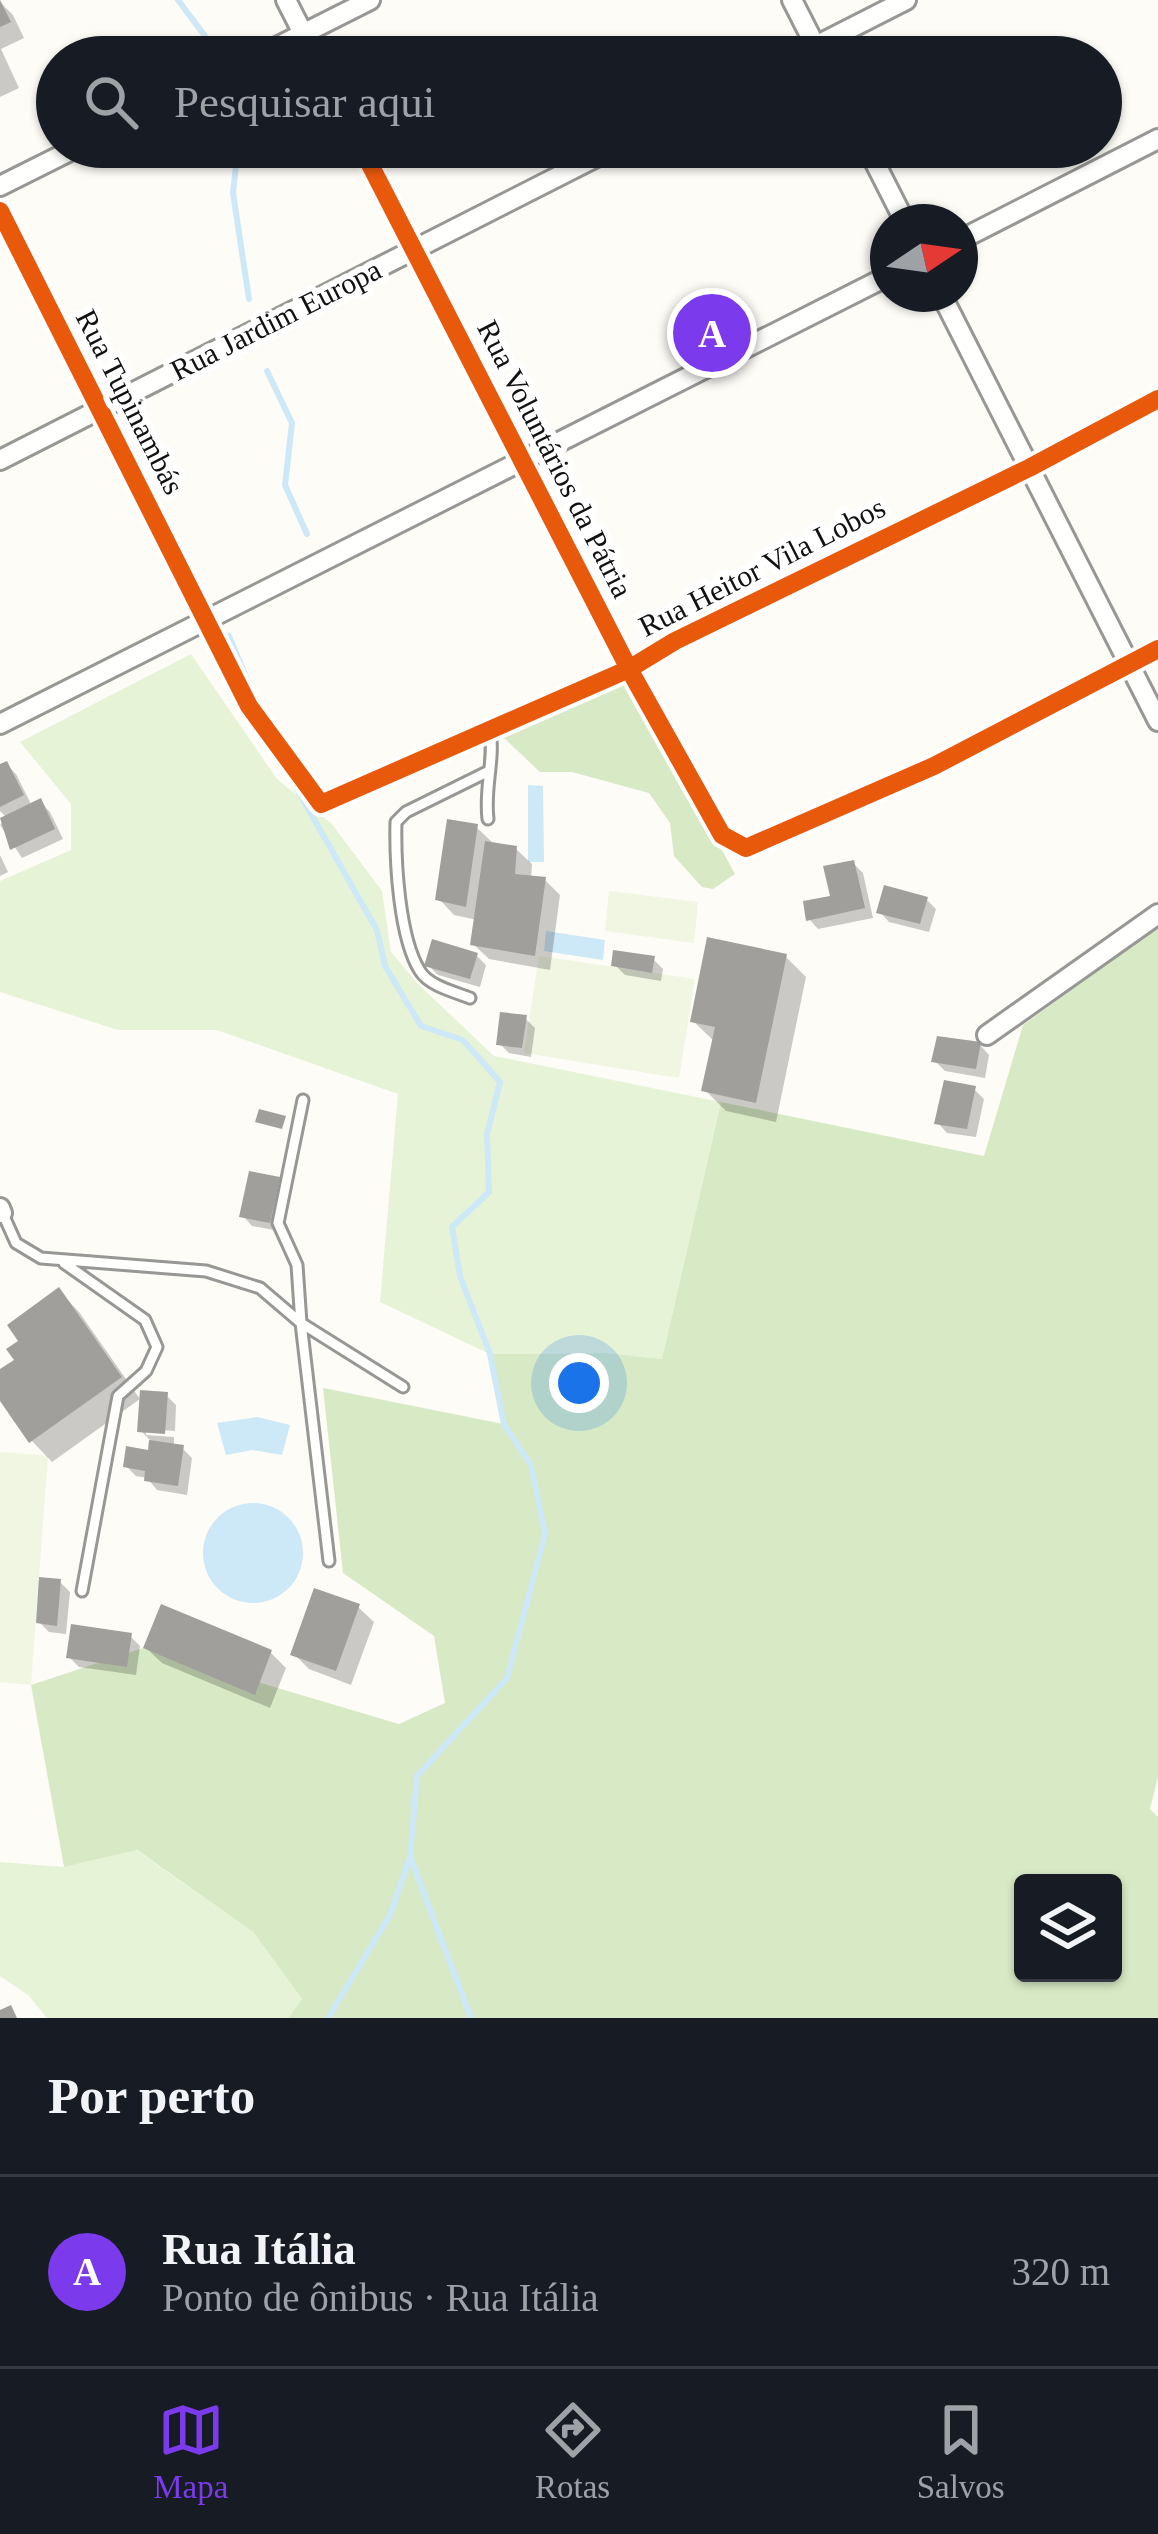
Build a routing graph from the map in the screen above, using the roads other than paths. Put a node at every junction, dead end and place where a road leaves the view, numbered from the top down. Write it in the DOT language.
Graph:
graph roads {
  1 [pos="286,0"];
  2 [pos="370,0"];
  3 [pos="792,0"];
  4 [pos="906,0"];
  5 [pos="303,34"];
  6 [pos="299,36"];
  7 [pos="810,36"];
  8 [pos="845,36"];
  9 [pos="1158,139"];
  10 [pos="1122,157"];
  11 [pos="36,168"];
  12 [pos="372,168"];
  13 [pos="575,168"];
  14 [pos="877,168"];
  15 [pos="1101,168"];
  16 [pos="0,186"];
  17 [pos="896,204"];
  18 [pos="0,211"];
  19 [pos="978,231"];
  20 [pos="414,250"];
  21 [pos="870,285"];
  22 [pos="950,312"];
  23 [pos="1158,399"];
  24 [pos="100,409"];
  25 [pos="0,460"];
  26 [pos="522,460"];
  27 [pos="1029,468"];
  28 [pos="206,620"];
  29 [pos="1158,649"];
  30 [pos="1129,664"];
  31 [pos="629,669"];
  32 [pos="1158,721"];
  33 [pos="0,724"];
  34 [pos="490,730"];
  35 [pos="489,771"];
  36 [pos="321,804"];
  37 [pos="488,819"];
  38 [pos="1158,914"];
  39 [pos="470,998"];
  40 [pos="987,1035"];
  41 [pos="303,1100"];
  42 [pos="1,1210"];
  43 [pos="64,1262"];
  44 [pos="301,1323"];
  45 [pos="403,1387"];
  46 [pos="329,1561"];
  47 [pos="82,1591"];
  1 -- 5 [label="street"];
  2 -- 5 [label="street"];
  3 -- 7 [label="street"];
  4 -- 8 [label="street"];
  5 -- 6 [label="street"];
  9 -- 10 [label="street"];
  11 -- 16 [label="street"];
  12 -- 20 [label="street, Rua Voluntários da Pátria"];
  13 -- 20 [label="street, Rua Jardim Europa"];
  14 -- 17 [label="street"];
  15 -- 19 [label="street"];
  18 -- 24 [label="street, Rua Tupinambás"];
  20 -- 24 [label="street, Rua Jardim Europa"];
  20 -- 26 [label="street, Rua Voluntários da Pátria"];
  21 -- 26 [label="street"];
  22 -- 27 [label="street"];
  23 -- 27 [label="street, Rua Heitor Vila Lobos"];
  24 -- 25 [label="street, Rua Jardim Europa"];
  24 -- 28 [label="street, Rua Tupinambás"];
  26 -- 28 [label="street"];
  26 -- 31 [label="street, Rua Voluntários da Pátria"];
  27 -- 30 [label="street"];
  27 -- 31 [label="street, Rua Heitor Vila Lobos"];
  28 -- 33 [label="street"];
  28 -- 36 [label="street, Rua Tupinambás"];
  29 -- 30 [label="street"];
  30 -- 31 [label="street, Rua Voluntários da Pátria"];
  30 -- 32 [label="street"];
  31 -- 34 [label="street, Rua Heitor Vila Lobos"];
  34 -- 35 [label="lane"];
  34 -- 36 [label="street, Rua Heitor Vila Lobos"];
  35 -- 37 [label="lane"];
  35 -- 39 [label="lane"];
  38 -- 40 [label="street"];
  41 -- 44 [label="lane"];
  42 -- 43 [label="lane"];
  43 -- 44 [label="lane"];
  43 -- 47 [label="lane"];
  44 -- 45 [label="lane"];
  44 -- 46 [label="lane"];
}
